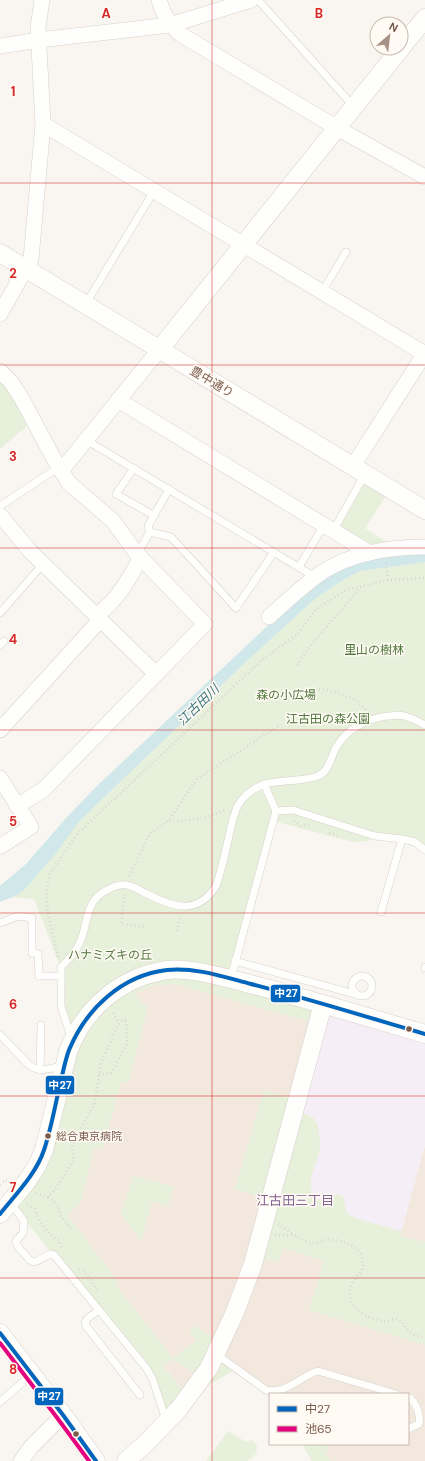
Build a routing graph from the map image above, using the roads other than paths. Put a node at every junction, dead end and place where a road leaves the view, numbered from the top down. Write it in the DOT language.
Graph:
graph roads {
  1 [pos="42,0"];
  2 [pos="159,0"];
  3 [pos="251,0"];
  4 [pos="258,0"];
  5 [pos="425,18"];
  6 [pos="170,25"];
  7 [pos="409,38"];
  8 [pos="39,40"];
  9 [pos="0,46"];
  10 [pos="395,56"];
  11 [pos="354,107"];
  12 [pos="43,124"];
  13 [pos="337,128"];
  14 [pos="425,177"];
  15 [pos="154,190"];
  16 [pos="244,244"];
  17 [pos="346,252"];
  18 [pos="0,253"];
  19 [pos="26,269"];
  20 [pos="322,292"];
  21 [pos="85,305"];
  22 [pos="0,314"];
  23 [pos="159,350"];
  24 [pos="425,354"];
  25 [pos="0,371"];
  26 [pos="118,400"];
  27 [pos="86,440"];
  28 [pos="134,468"];
  29 [pos="60,469"];
  30 [pos="359,470"];
  31 [pos="169,489"];
  32 [pos="425,510"];
  33 [pos="0,513"];
  34 [pos="153,516"];
  35 [pos="328,528"];
  36 [pos="150,532"];
  37 [pos="425,547"];
  38 [pos="274,552"];
  39 [pos="370,554"];
  40 [pos="139,556"];
  41 [pos="44,562"];
  42 [pos="299,567"];
  43 [pos="315,577"];
  44 [pos="0,613"];
  45 [pos="99,617"];
  46 [pos="269,617"];
  47 [pos="156,674"];
  48 [pos="425,724"];
  49 [pos="0,730"];
  50 [pos="0,778"];
  51 [pos="264,784"];
  52 [pos="17,806"];
  53 [pos="276,811"];
  54 [pos="402,839"];
  55 [pos="1,846"];
  56 [pos="425,850"];
  57 [pos="381,912"];
  58 [pos="0,923"];
  59 [pos="236,962"];
  60 [pos="61,976"];
  61 [pos="231,979"];
  62 [pos="358,995"];
  63 [pos="338,1000"];
  64 [pos="40,1025"];
  65 [pos="425,1034"];
  66 [pos="0,1035"];
  67 [pos="72,1041"];
  68 [pos="65,1066"];
  69 [pos="40,1070"];
  70 [pos="5,1208"];
  71 [pos="98,1310"];
  72 [pos="0,1333"];
  73 [pos="216,1354"];
  74 [pos="32,1374"];
  75 [pos="379,1392"];
  76 [pos="140,1395"];
  77 [pos="409,1398"];
  78 [pos="0,1402"];
  79 [pos="63,1415"];
  80 [pos="167,1422"];
  81 [pos="409,1429"];
  82 [pos="20,1461"];
  83 [pos="96,1461"];
  84 [pos="126,1461"];
  1 -- 8 [label="street"];
  2 -- 6 [label="street"];
  3 -- 6 [label="street"];
  4 -- 11 [label="lane"];
  5 -- 7 [label="street"];
  6 -- 8 [label="street"];
  6 -- 13 [label="street"];
  8 -- 9 [label="street"];
  8 -- 12 [label="street"];
  10 -- 11 [label="street"];
  11 -- 13 [label="street"];
  12 -- 15 [label="street"];
  12 -- 19 [label="street"];
  13 -- 14 [label="street"];
  13 -- 16 [label="street"];
  15 -- 16 [label="street"];
  15 -- 21 [label="lane"];
  16 -- 20 [label="street"];
  16 -- 23 [label="street"];
  17 -- 20 [label="lane"];
  18 -- 19 [label="street, 豊中通り"];
  19 -- 21 [label="street, 豊中通り"];
  19 -- 22 [label="street"];
  20 -- 24 [label="street"];
  21 -- 23 [label="street, 豊中通り"];
  23 -- 26 [label="street"];
  23 -- 30 [label="street, 豊中通り"];
  24 -- 30 [label="street"];
  25 -- 29 [label="street"];
  26 -- 27 [label="street"];
  26 -- 35 [label="street"];
  27 -- 28 [label="lane"];
  27 -- 29 [label="street"];
  28 -- 31 [label="lane"];
  28 -- 34 [label="lane"];
  29 -- 33 [label="lane"];
  29 -- 40 [label="street"];
  30 -- 32 [label="street, 豊中通り"];
  30 -- 35 [label="lane"];
  31 -- 34 [label="lane"];
  31 -- 38 [label="lane"];
  33 -- 41 [label="street"];
  34 -- 36 [label="lane"];
  35 -- 39 [label="street"];
  35 -- 42 [label="lane"];
  36 -- 38 [label="lane"];
  36 -- 40 [label="lane"];
  37 -- 39 [label="street"];
  38 -- 42 [label="lane"];
  39 -- 43 [label="street"];
  40 -- 45 [label="street"];
  40 -- 47 [label="street"];
  41 -- 44 [label="lane"];
  41 -- 45 [label="street"];
  42 -- 43 [label="lane"];
  43 -- 46 [label="street"];
  45 -- 47 [label="street"];
  45 -- 49 [label="street"];
  47 -- 52 [label="street"];
  48 -- 51 [label="lane"];
  50 -- 52 [label="street"];
  51 -- 53 [label="lane"];
  51 -- 60 [label="lane"];
  52 -- 55 [label="street"];
  53 -- 54 [label="lane"];
  53 -- 59 [label="lane"];
  54 -- 56 [label="lane"];
  54 -- 57 [label="lane"];
  58 -- 60 [label="lane"];
  59 -- 61 [label="lane"];
  59 -- 63 [label="lane"];
  60 -- 67 [label="lane"];
  61 -- 63 [label="street"];
  61 -- 67 [label="street"];
  62 -- 63 [label="lane"];
  63 -- 65 [label="street"];
  63 -- 73 [label="street"];
  64 -- 69 [label="lane"];
  66 -- 69 [label="lane"];
  67 -- 68 [label="street"];
  68 -- 69 [label="lane"];
  68 -- 70 [label="street"];
  70 -- 71 [label="lane"];
  71 -- 76 [label="lane"];
  71 -- 80 [label="lane"];
  72 -- 74 [label="street"];
  73 -- 75 [label="lane"];
  73 -- 80 [label="street"];
  74 -- 78 [label="lane"];
  74 -- 79 [label="street"];
  77 -- 81 [label="lane"];
  79 -- 82 [label="street"];
  79 -- 83 [label="street"];
  80 -- 84 [label="street"];
}
